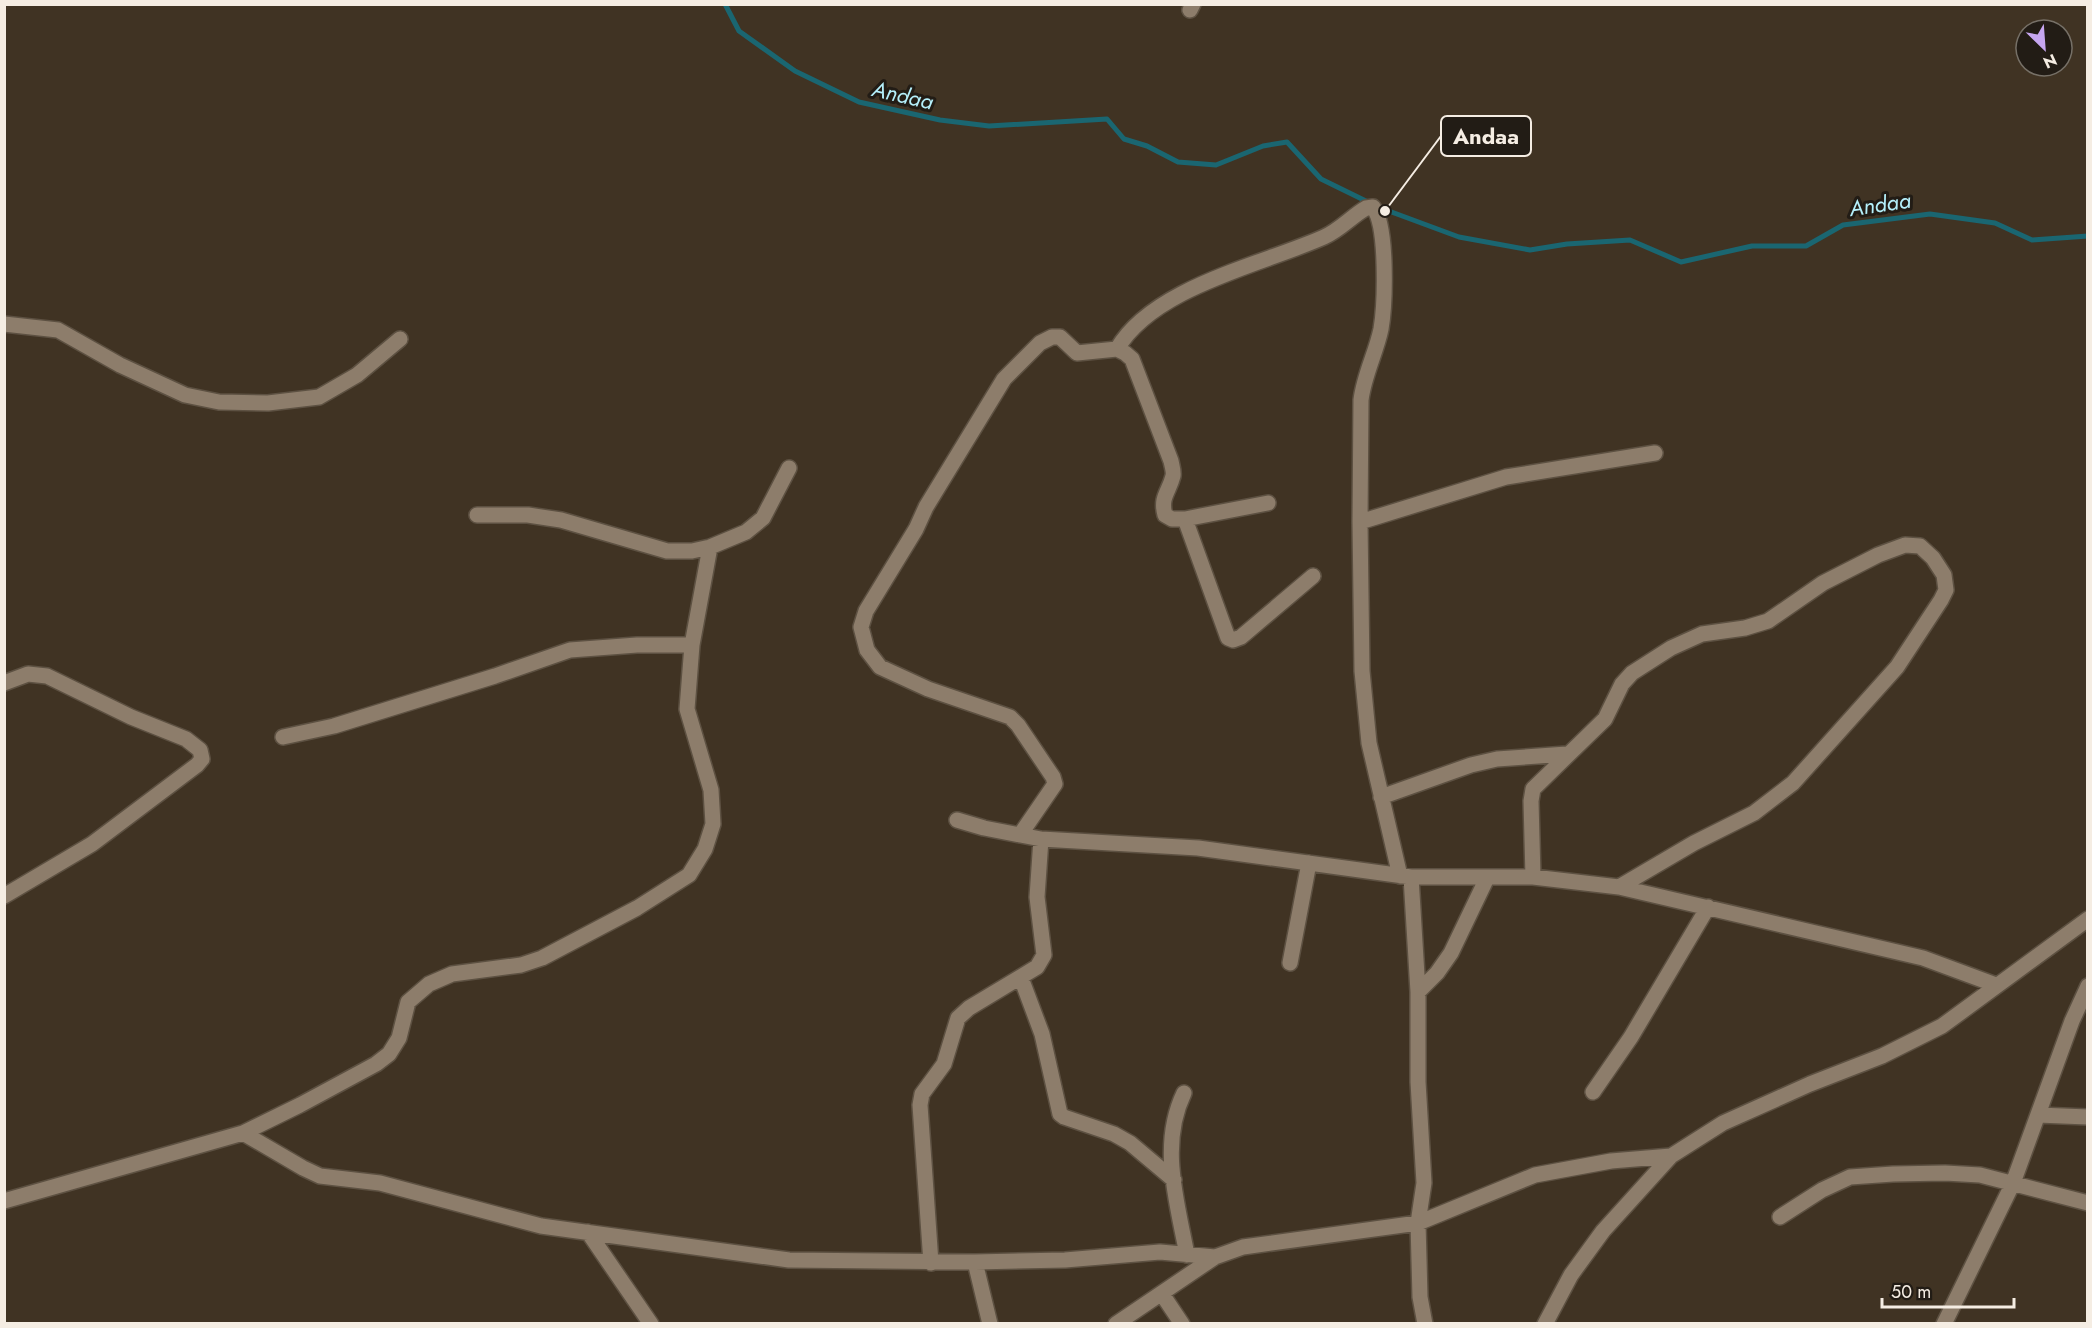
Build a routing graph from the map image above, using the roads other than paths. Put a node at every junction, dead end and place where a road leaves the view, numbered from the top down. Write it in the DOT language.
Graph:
graph roads {
  1 [pos="4,324"];
  2 [pos="400,339"];
  3 [pos="1117,349"];
  4 [pos="1655,453"];
  5 [pos="789,468"];
  6 [pos="1268,504"];
  7 [pos="477,515"];
  8 [pos="1185,519"];
  9 [pos="1360,522"];
  10 [pos="710,547"];
  11 [pos="1313,576"];
  12 [pos="692,645"];
  13 [pos="4,682"];
  14 [pos="283,737"];
  15 [pos="1567,754"];
  16 [pos="1381,797"];
  17 [pos="957,820"];
  18 [pos="1020,835"];
  19 [pos="1041,839"];
  20 [pos="1309,863"];
  21 [pos="1405,876"];
  22 [pos="1533,877"];
  23 [pos="1486,878"];
  24 [pos="1619,887"];
  25 [pos="4,896"];
  26 [pos="1708,908"];
  27 [pos="2088,919"];
  28 [pos="1290,963"];
  29 [pos="1021,978"];
  30 [pos="1996,985"];
  31 [pos="2088,986"];
  32 [pos="1418,992"];
  33 [pos="2072,1021"];
  34 [pos="2088,1024"];
  35 [pos="1593,1092"];
  36 [pos="1184,1093"];
  37 [pos="2038,1115"];
  38 [pos="2088,1117"];
  39 [pos="243,1132"];
  40 [pos="1671,1156"];
  41 [pos="1174,1180"];
  42 [pos="2013,1183"];
  43 [pos="4,1201"];
  44 [pos="2088,1203"];
  45 [pos="1780,1217"];
  46 [pos="1418,1223"];
  47 [pos="588,1232"];
  48 [pos="1186,1255"];
  49 [pos="1215,1257"];
  50 [pos="975,1262"];
  51 [pos="931,1263"];
  52 [pos="1162,1294"];
  53 [pos="651,1323"];
  54 [pos="990,1323"];
  55 [pos="1116,1323"];
  56 [pos="1182,1323"];
  57 [pos="1425,1323"];
  58 [pos="1545,1323"];
  59 [pos="1944,1323"];
  1 -- 2 [label="street"];
  3 -- 8 [label="street"];
  3 -- 9 [label="street"];
  3 -- 18 [label="street"];
  4 -- 9 [label="street"];
  5 -- 10 [label="street"];
  6 -- 8 [label="street"];
  7 -- 10 [label="street"];
  8 -- 11 [label="street"];
  9 -- 16 [label="street"];
  10 -- 12 [label="street"];
  12 -- 14 [label="street"];
  12 -- 39 [label="street"];
  13 -- 25 [label="street"];
  15 -- 16 [label="street"];
  15 -- 22 [label="street"];
  15 -- 24 [label="street"];
  16 -- 21 [label="street"];
  17 -- 18 [label="street"];
  18 -- 19 [label="street"];
  19 -- 20 [label="street"];
  19 -- 29 [label="street"];
  20 -- 21 [label="street"];
  20 -- 28 [label="street"];
  21 -- 23 [label="street"];
  21 -- 32 [label="street"];
  22 -- 23 [label="street"];
  22 -- 24 [label="street"];
  23 -- 32 [label="street"];
  24 -- 26 [label="street"];
  26 -- 30 [label="street"];
  26 -- 35 [label="street"];
  27 -- 30 [label="street"];
  29 -- 41 [label="street"];
  29 -- 51 [label="street"];
  30 -- 40 [label="street"];
  31 -- 33 [label="street"];
  32 -- 46 [label="street"];
  33 -- 34 [label="street"];
  33 -- 37 [label="street"];
  36 -- 41 [label="street"];
  37 -- 38 [label="street"];
  37 -- 42 [label="street"];
  39 -- 43 [label="street"];
  39 -- 47 [label="street"];
  40 -- 46 [label="street"];
  40 -- 58 [label="street"];
  41 -- 48 [label="street"];
  42 -- 44 [label="street"];
  42 -- 45 [label="street"];
  42 -- 59 [label="street"];
  46 -- 49 [label="street"];
  46 -- 57 [label="street"];
  47 -- 51 [label="street"];
  47 -- 53 [label="street"];
  48 -- 49 [label="street"];
  48 -- 50 [label="street"];
  49 -- 52 [label="street"];
  50 -- 51 [label="street"];
  50 -- 54 [label="street"];
  52 -- 55 [label="street"];
  52 -- 56 [label="street"];
}
